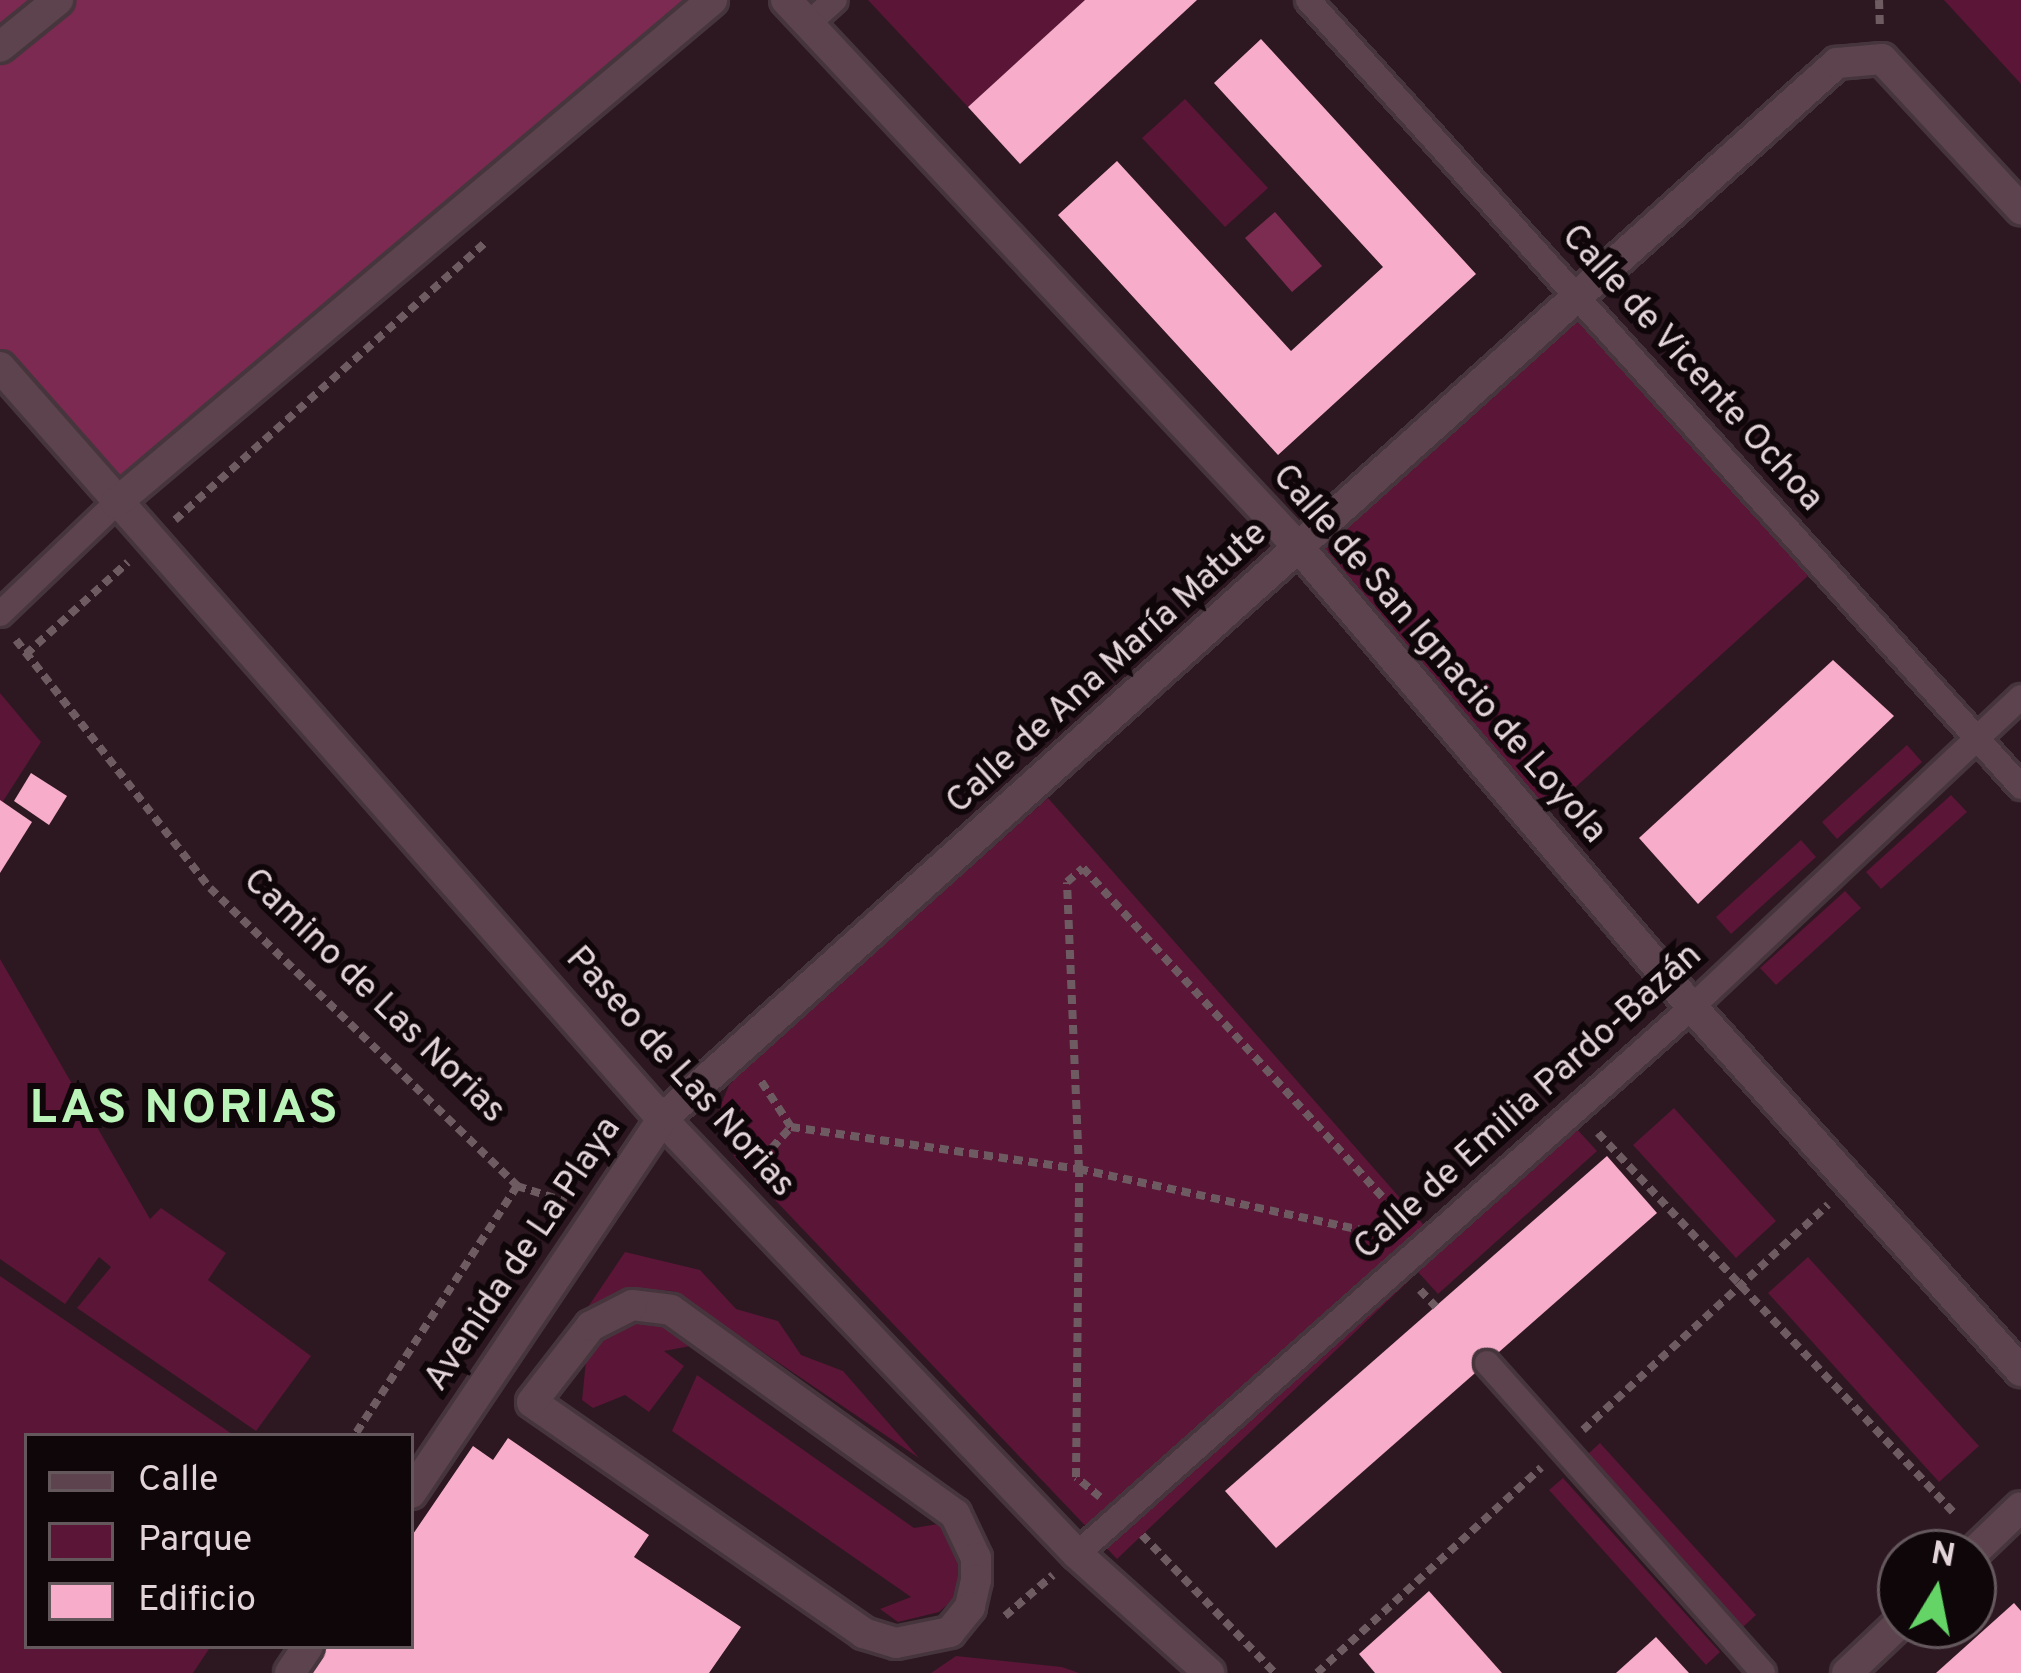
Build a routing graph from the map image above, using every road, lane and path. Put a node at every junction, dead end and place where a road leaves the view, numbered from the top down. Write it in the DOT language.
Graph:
graph roads {
  1 [pos="58,0"];
  2 [pos="712,0"];
  3 [pos="786,0"];
  4 [pos="835,0"];
  5 [pos="1308,0"];
  6 [pos="808,24"];
  7 [pos="0,47"];
  8 [pos="2021,209"];
  9 [pos="498,231"];
  10 [pos="1577,298"];
  11 [pos="0,367"];
  12 [pos="116,502"];
  13 [pos="151,542"];
  14 [pos="1301,550"];
  15 [pos="0,617"];
  16 [pos="26,654"];
  17 [pos="2021,697"];
  18 [pos="1976,737"];
  19 [pos="2021,787"];
  20 [pos="1692,1007"];
  21 [pos="739,1048"];
  22 [pos="1576,1110"];
  23 [pos="662,1119"];
  24 [pos="791,1127"];
  25 [pos="1078,1169"];
  26 [pos="1852,1184"];
  27 [pos="517,1186"];
  28 [pos="730,1193"];
  29 [pos="600,1213"];
  30 [pos="1425,1244"];
  31 [pos="1742,1284"];
  32 [pos="1487,1363"];
  33 [pos="2021,1370"];
  34 [pos="486,1381"];
  35 [pos="532,1402"];
  36 [pos="356,1433"];
  37 [pos="1561,1450"];
  38 [pos="414,1489"];
  39 [pos="2021,1507"];
  40 [pos="1954,1513"];
  41 [pos="1123,1516"];
  42 [pos="1997,1530"];
  43 [pos="1077,1554"];
  44 [pos="1877,1645"];
  45 [pos="1209,1673"];
  46 [pos="1274,1673"];
  47 [pos="1317,1673"];
  48 [pos="1763,1673"];
  49 [pos="1847,1673"];
  1 -- 7 [label="street"];
  2 -- 12 [label="street"];
  3 -- 6 [label="street, Calle de San Ignacio de Loyola"];
  4 -- 6 [label="street"];
  5 -- 10 [label="street, Calle de Vicente Ochoa"];
  6 -- 14 [label="street, Calle de San Ignacio de Loyola"];
  8 -- 10 [label="street, Calle de Ana María Matute"];
  9 -- 13 [label="path"];
  10 -- 14 [label="street, Calle de Ana María Matute"];
  10 -- 18 [label="street, Calle de Vicente Ochoa"];
  11 -- 12 [label="street, Paseo de Las Norias"];
  12 -- 13 [label="street, Paseo de Las Norias"];
  12 -- 15 [label="street"];
  13 -- 16 [label="path"];
  13 -- 23 [label="street, Paseo de Las Norias"];
  14 -- 20 [label="street, Calle de San Ignacio de Loyola"];
  14 -- 21 [label="street, Calle de Ana María Matute"];
  15 -- 16 [label="path, Camino de Las Norias"];
  16 -- 27 [label="path, Camino de Las Norias"];
  17 -- 18 [label="street, Calle de Emilia Pardo-Bazán"];
  18 -- 19 [label="street, Calle de Vicente Ochoa"];
  18 -- 20 [label="street, Calle de Emilia Pardo-Bazán"];
  20 -- 22 [label="street, Calle de Emilia Pardo-Bazán"];
  20 -- 26 [label="street, Calle de San Ignacio de Loyola"];
  21 -- 23 [label="street, Calle de Ana María Matute"];
  21 -- 24 [label="path"];
  22 -- 30 [label="street, Calle de Emilia Pardo-Bazán"];
  22 -- 31 [label="path"];
  23 -- 28 [label="street, Paseo de Las Norias"];
  23 -- 29 [label="street, Avenida de La Playa"];
  24 -- 25 [label="path"];
  24 -- 28 [label="path"];
  25 -- 30 [label="path"];
  25 -- 30 [label="path"];
  25 -- 41 [label="path"];
  26 -- 31 [label="path"];
  26 -- 33 [label="street, Calle de San Ignacio de Loyola"];
  27 -- 29 [label="path"];
  27 -- 36 [label="path"];
  28 -- 43 [label="street, Paseo de Las Norias"];
  29 -- 34 [label="street, Avenida de La Playa"];
  30 -- 41 [label="street, Calle de Emilia Pardo-Bazán"];
  31 -- 37 [label="path"];
  31 -- 40 [label="path"];
  32 -- 37 [label="street"];
  34 -- 35 [label="street"];
  34 -- 38 [label="street, Avenida de La Playa"];
  35 -- 35 [label="street"];
  37 -- 47 [label="path"];
  37 -- 48 [label="street"];
  39 -- 42 [label="street"];
  41 -- 43 [label="street, Calle de Emilia Pardo-Bazán"];
  41 -- 46 [label="path"];
  43 -- 45 [label="street, Paseo de Las Norias"];
  44 -- 49 [label="street"];
}
